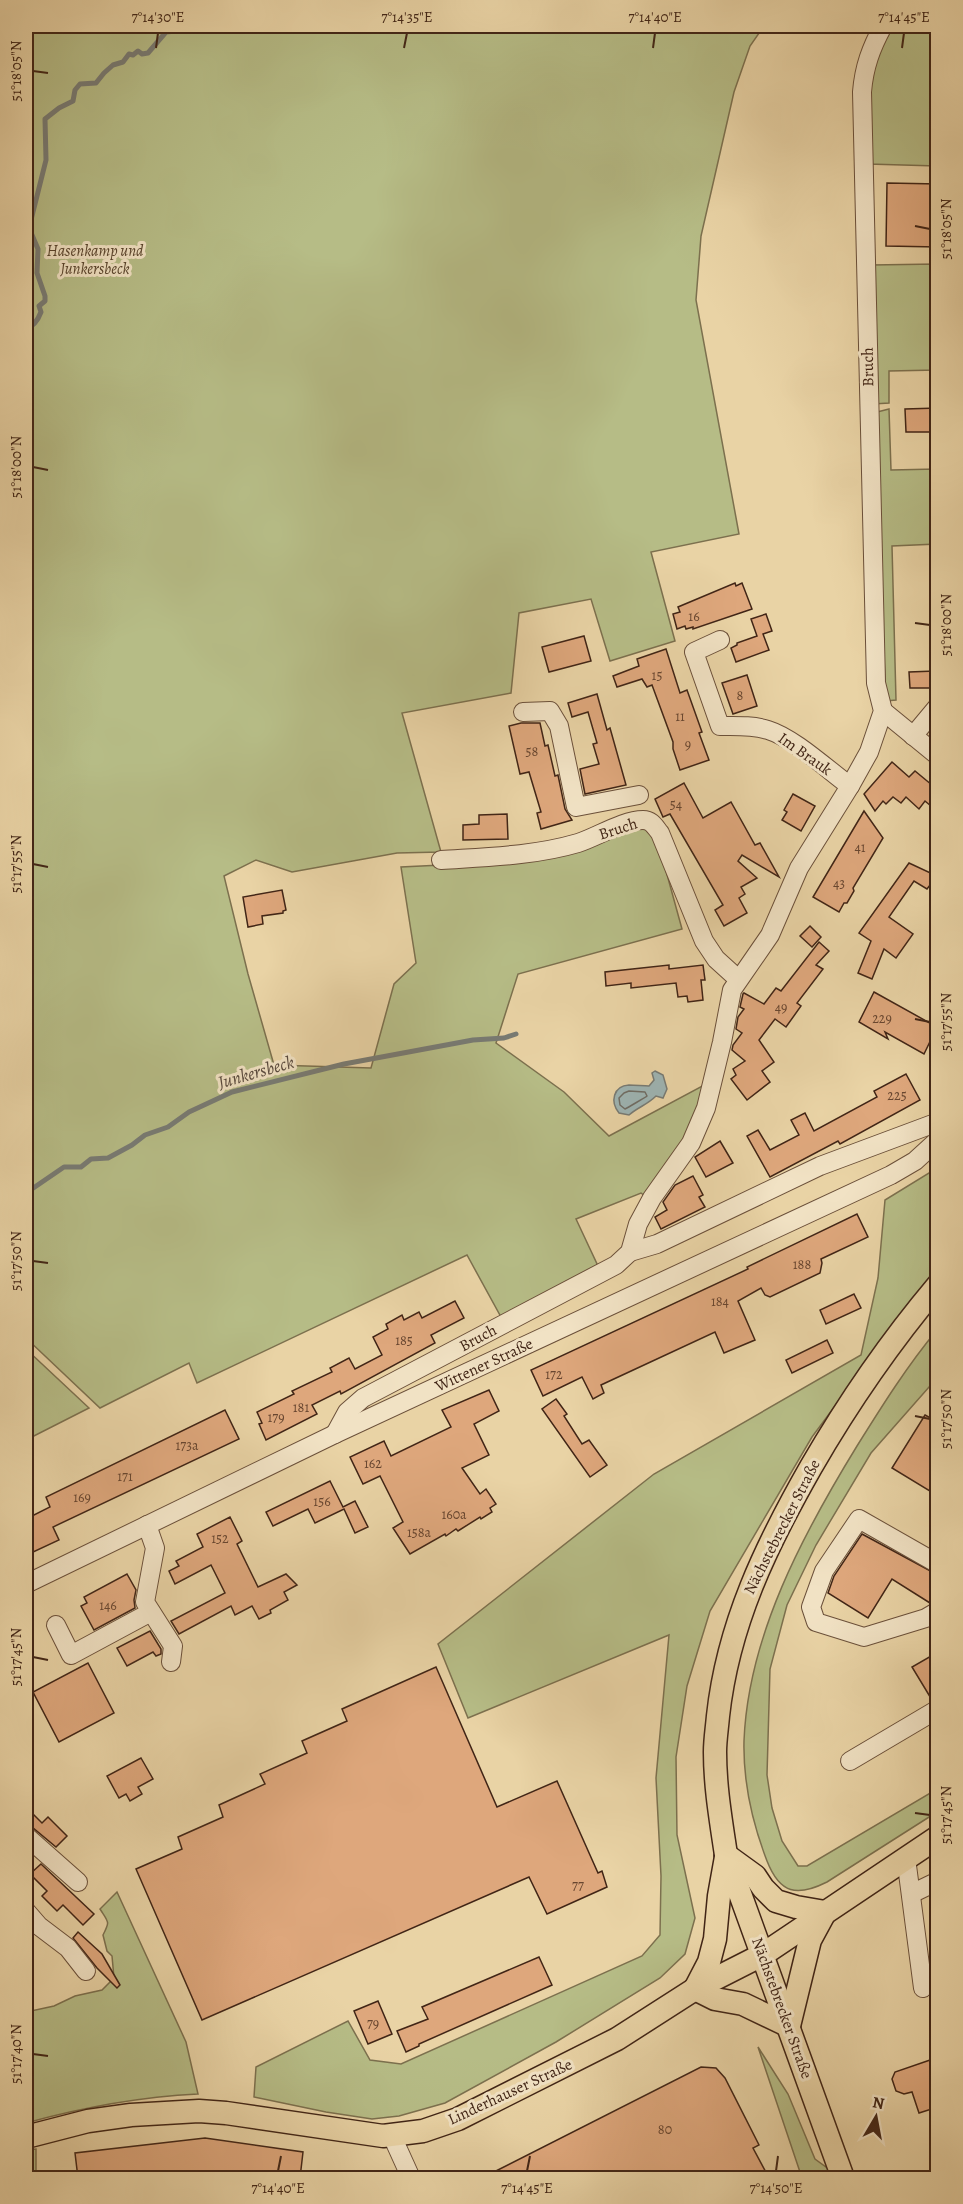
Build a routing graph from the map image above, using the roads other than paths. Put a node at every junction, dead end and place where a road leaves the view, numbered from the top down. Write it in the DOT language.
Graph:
graph roads {
  1 [pos="883,26"];
  2 [pos="720,640"];
  3 [pos="938,706"];
  4 [pos="883,711"];
  5 [pos="523,712"];
  6 [pos="913,736"];
  7 [pos="938,756"];
  8 [pos="850,786"];
  9 [pos="639,795"];
  10 [pos="441,860"];
  11 [pos="738,979"];
  12 [pos="938,1122"];
  13 [pos="938,1140"];
  14 [pos="630,1252"];
  15 [pos="938,1285"];
  16 [pos="335,1434"];
  17 [pos="147,1525"];
  18 [pos="938,1564"];
  19 [pos="26,1584"];
  20 [pos="938,1611"];
  21 [pos="152,1612"];
  22 [pos="56,1625"];
  23 [pos="171,1662"];
  24 [pos="938,1709"];
  25 [pos="850,1761"];
  26 [pos="26,1836"];
  27 [pos="938,1837"];
  28 [pos="726,1856"];
  29 [pos="906,1858"];
  30 [pos="938,1881"];
  31 [pos="78,1882"];
  32 [pos="911,1894"];
  33 [pos="26,1911"];
  34 [pos="825,1912"];
  35 [pos="762,1955"];
  36 [pos="86,1971"];
  37 [pos="923,1988"];
  38 [pos="695,1989"];
  39 [pos="789,2026"];
  40 [pos="392,2136"];
  41 [pos="26,2137"];
  42 [pos="411,2178"];
  43 [pos="843,2178"];
  1 -- 4 [label="street, Bruch"];
  2 -- 8 [label="street, Im Brauk"];
  3 -- 6 [label="street"];
  4 -- 6 [label="street"];
  4 -- 8 [label="street"];
  5 -- 9 [label="street"];
  6 -- 7 [label="street"];
  8 -- 11 [label="street"];
  10 -- 11 [label="street, Bruch"];
  11 -- 14 [label="street"];
  12 -- 14 [label="street, Bruch"];
  13 -- 16 [label="street, Wittener Straße"];
  14 -- 16 [label="street, Bruch"];
  15 -- 28 [label="main road, Nächstebrecker Straße"];
  16 -- 17 [label="street, Wittener Straße"];
  17 -- 19 [label="street, Wittener Straße"];
  17 -- 21 [label="street"];
  18 -- 20 [label="street"];
  21 -- 22 [label="street"];
  21 -- 23 [label="street"];
  24 -- 25 [label="street"];
  26 -- 31 [label="street"];
  27 -- 29 [label="main road, Linderhauser Straße"];
  28 -- 34 [label="main road"];
  28 -- 35 [label="main road, Nächstebrecker Straße"];
  28 -- 38 [label="main road"];
  29 -- 32 [label="street"];
  29 -- 34 [label="main road, Linderhauser Straße"];
  30 -- 32 [label="street"];
  32 -- 37 [label="street"];
  33 -- 36 [label="street"];
  34 -- 35 [label="main road, Linderhauser Straße"];
  34 -- 39 [label="main road"];
  35 -- 38 [label="main road, Linderhauser Straße"];
  35 -- 39 [label="main road, Nächstebrecker Straße"];
  38 -- 39 [label="main road"];
  38 -- 40 [label="main road, Linderhauser Straße"];
  39 -- 43 [label="main road, Nächstebrecker Straße"];
  40 -- 41 [label="main road, Linderhauser Straße"];
  40 -- 42 [label="street"];
}
